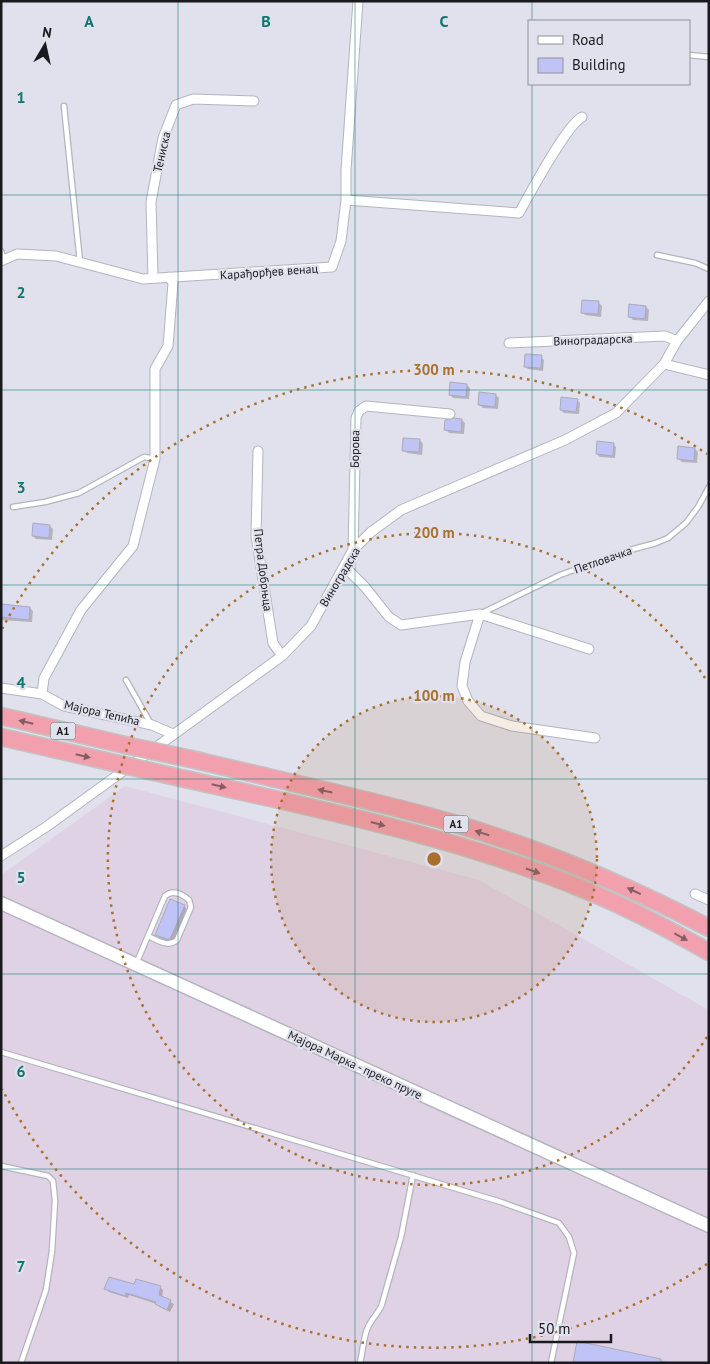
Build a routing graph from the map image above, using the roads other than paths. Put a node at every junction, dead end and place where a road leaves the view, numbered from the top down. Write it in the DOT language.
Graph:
graph roads {
  1 [pos="358,1"];
  2 [pos="690,55"];
  3 [pos="709,57"];
  4 [pos="254,101"];
  5 [pos="64,106"];
  6 [pos="582,117"];
  7 [pos="346,200"];
  8 [pos="656,255"];
  9 [pos="2,257"];
  10 [pos="80,262"];
  11 [pos="709,269"];
  12 [pos="169,277"];
  13 [pos="153,278"];
  14 [pos="709,301"];
  15 [pos="677,341"];
  16 [pos="509,343"];
  17 [pos="664,364"];
  18 [pos="709,376"];
  19 [pos="450,414"];
  20 [pos="258,451"];
  21 [pos="155,459"];
  22 [pos="709,487"];
  23 [pos="12,508"];
  24 [pos="353,550"];
  25 [pos="344,566"];
  26 [pos="480,614"];
  27 [pos="588,650"];
  28 [pos="282,656"];
  29 [pos="126,680"];
  30 [pos="1,688"];
  31 [pos="42,694"];
  32 [pos="1,716"];
  33 [pos="152,725"];
  34 [pos="173,734"];
  35 [pos="1,737"];
  36 [pos="595,738"];
  37 [pos="1,856"];
  38 [pos="695,894"];
  39 [pos="709,900"];
  40 [pos="1,903"];
  41 [pos="709,928"];
  42 [pos="148,936"];
  43 [pos="709,952"];
  44 [pos="136,964"];
  45 [pos="1,1052"];
  46 [pos="1,1166"];
  47 [pos="413,1175"];
  48 [pos="709,1226"];
  49 [pos="21,1363"];
  50 [pos="360,1363"];
  51 [pos="551,1363"];
  1 -- 7 [label="street, Карађорђев венац"];
  2 -- 3 [label="lane"];
  4 -- 13 [label="street, Тениска"];
  5 -- 10 [label="lane"];
  6 -- 7 [label="street"];
  7 -- 12 [label="street, Карађорђев венац"];
  8 -- 11 [label="lane"];
  9 -- 10 [label="street, Карађорђев венац"];
  10 -- 13 [label="street, Карађорђев венац"];
  12 -- 13 [label="street, Карађорђев венац"];
  12 -- 21 [label="street"];
  14 -- 15 [label="street, Виноградска"];
  15 -- 16 [label="street, Виноградарска"];
  15 -- 17 [label="street, Виноградска"];
  17 -- 18 [label="street"];
  17 -- 24 [label="street, Виноградска"];
  19 -- 24 [label="street, Борова"];
  20 -- 28 [label="street, Петра Добрњца"];
  21 -- 23 [label="lane"];
  21 -- 31 [label="street"];
  22 -- 26 [label="lane, Петловачка"];
  24 -- 25 [label="street, Виноградска"];
  25 -- 26 [label="street, Петловачка"];
  25 -- 28 [label="street, Виноградска"];
  26 -- 27 [label="street, Петловачка"];
  26 -- 36 [label="street"];
  28 -- 34 [label="street, Виноградска"];
  29 -- 33 [label="lane"];
  30 -- 31 [label="street, Мајора Тепића"];
  31 -- 33 [label="street, Мајора Тепића"];
  41 -- 32 [label="highway, A1, one-way, bridge"];
  33 -- 34 [label="street, Мајора Тепића"];
  34 -- 37 [label="street, Виноградска"];
  35 -- 43 [label="highway, A1, one-way, bridge"];
  38 -- 39 [label="street"];
  40 -- 44 [label="street, Мајора Марка - преко пруге"];
  42 -- 42 [label="lane"];
  42 -- 44 [label="lane"];
  44 -- 48 [label="street, Мајора Марка - преко пруге"];
  45 -- 47 [label="lane"];
  46 -- 49 [label="lane"];
  47 -- 50 [label="lane"];
  47 -- 51 [label="lane"];
}
